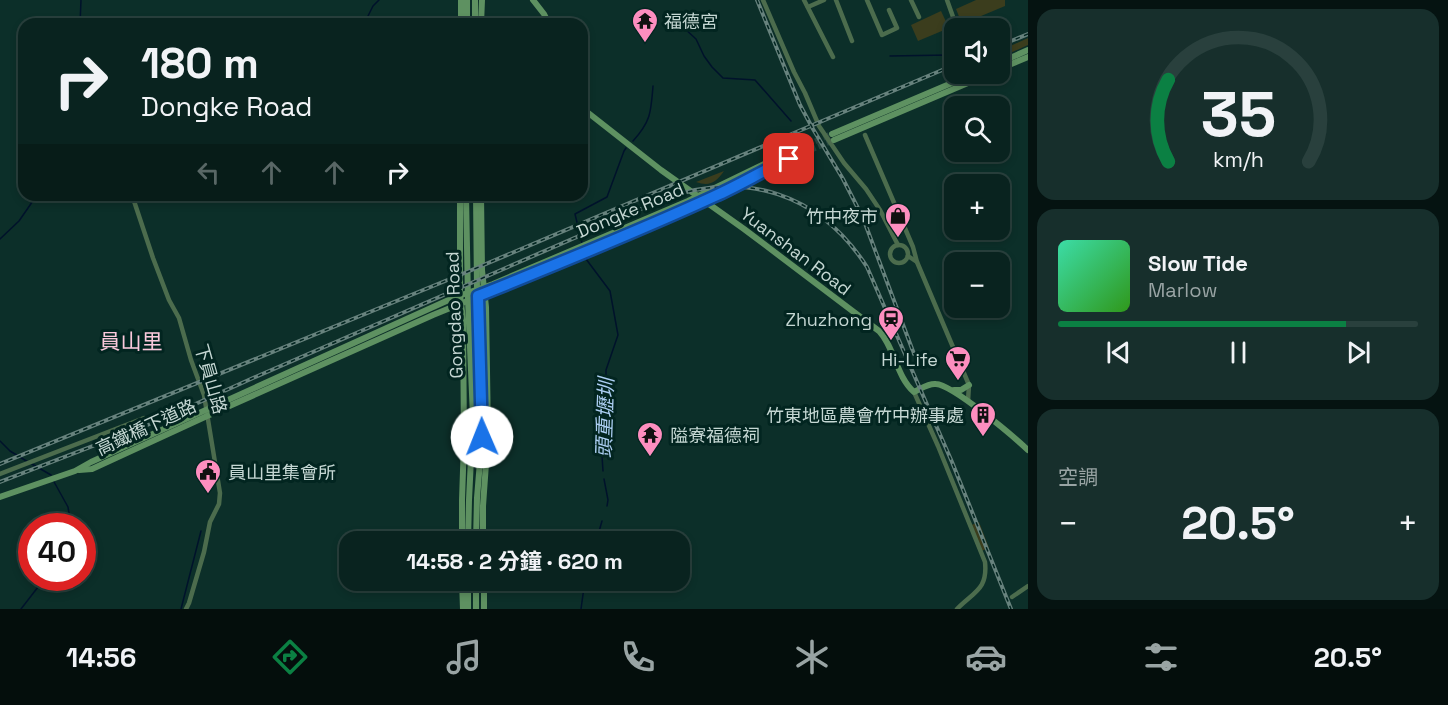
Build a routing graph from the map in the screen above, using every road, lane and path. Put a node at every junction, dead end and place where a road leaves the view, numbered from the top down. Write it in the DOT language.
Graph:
graph roads {
  1 [pos="461,0"];
  2 [pos="467,0"];
  3 [pos="475,0"];
  4 [pos="482,0"];
  5 [pos="533,0"];
  6 [pos="763,0"];
  7 [pos="804,0"];
  8 [pos="824,0"];
  9 [pos="836,0"];
  10 [pos="867,0"];
  11 [pos="911,0"];
  12 [pos="947,0"];
  13 [pos="808,7"];
  14 [pos="889,10"];
  15 [pos="919,17"];
  16 [pos="461,18"];
  17 [pos="467,18"];
  18 [pos="475,18"];
  19 [pos="481,18"];
  20 [pos="546,18"];
  21 [pos="953,18"];
  22 [pos="852,41"];
  23 [pos="1028,50"];
  24 [pos="833,57"];
  25 [pos="1028,57"];
  26 [pos="1010,58"];
  27 [pos="1010,64"];
  28 [pos="950,84"];
  29 [pos="588,113"];
  30 [pos="865,135"];
  31 [pos="833,137"];
  32 [pos="698,196"];
  33 [pos="134,201"];
  34 [pos="460,201"];
  35 [pos="466,201"];
  36 [pos="476,201"];
  37 [pos="481,201"];
  38 [pos="705,201"];
  39 [pos="898,245"];
  40 [pos="592,246"];
  41 [pos="479,252"];
  42 [pos="908,256"];
  43 [pos="464,258"];
  44 [pos="917,262"];
  45 [pos="480,292"];
  46 [pos="464,293"];
  47 [pos="464,302"];
  48 [pos="969,385"];
  49 [pos="953,390"];
  50 [pos="914,392"];
  51 [pos="968,401"];
  52 [pos="206,413"];
  53 [pos="144,418"];
  54 [pos="1028,450"];
  55 [pos="0,474"];
  56 [pos="0,497"];
  57 [pos="462,531"];
  58 [pos="468,531"];
  59 [pos="476,531"];
  60 [pos="483,531"];
  61 [pos="1028,586"];
  62 [pos="462,591"];
  63 [pos="468,591"];
  64 [pos="476,591"];
  65 [pos="484,591"];
  66 [pos="1012,597"];
  67 [pos="186,609"];
  68 [pos="463,609"];
  69 [pos="468,609"];
  70 [pos="476,609"];
  71 [pos="484,609"];
  72 [pos="957,609"];
  1 -- 16 [label="street"];
  2 -- 17 [label="street"];
  3 -- 18 [label="street"];
  4 -- 19 [label="street"];
  5 -- 20 [label="street"];
  6 -- 39 [label="street"];
  7 -- 13 [label="street"];
  8 -- 13 [label="street"];
  9 -- 22 [label="street"];
  10 -- 14 [label="street"];
  11 -- 15 [label="street"];
  12 -- 21 [label="street"];
  13 -- 24 [label="street"];
  23 -- 26 [label="street"];
  25 -- 27 [label="street"];
  28 -- 31 [label="street"];
  29 -- 32 [label="street, Yuanshan Road"];
  30 -- 44 [label="street"];
  32 -- 38 [label="street, Yuanshan Road"];
  32 -- 38 [label="street, Dongke Road"];
  32 -- 40 [label="street, Dongke Road"];
  33 -- 52 [label="street, 下員山路"];
  34 -- 43 [label="street, Gongdao Road"];
  35 -- 43 [label="street, Gongdao Road"];
  36 -- 41 [label="street, Gongdao Road"];
  37 -- 41 [label="street, Gongdao Road"];
  38 -- 40 [label="street, Dongke Road"];
  38 -- 50 [label="street, Yuanshan Road"];
  39 -- 42 [label="street"];
  39 -- 42 [label="street"];
  40 -- 45 [label="street, Dongke Road"];
  41 -- 45 [label="street, Gongdao Road"];
  42 -- 44 [label="street"];
  43 -- 46 [label="street, Gongdao Road"];
  44 -- 48 [label="street"];
  45 -- 46 [label="street, Dongke Road"];
  45 -- 47 [label="street, 高鐵橋下道路"];
  45 -- 59 [label="street, Gongdao Road"];
  45 -- 60 [label="street, Gongdao Road"];
  46 -- 47 [label="street, Gongdao Road"];
  46 -- 52 [label="street, 高鐵橋下道路"];
  47 -- 52 [label="street, 高鐵橋下道路"];
  47 -- 57 [label="street, Gongdao Road"];
  47 -- 58 [label="street, Gongdao Road"];
  48 -- 49 [label="street"];
  48 -- 51 [label="street"];
  49 -- 50 [label="street"];
  49 -- 51 [label="street"];
  50 -- 72 [label="street"];
  51 -- 54 [label="street"];
  52 -- 56 [label="street, 高鐵橋下道路"];
  52 -- 67 [label="street, 下員山路"];
  53 -- 55 [label="street"];
  61 -- 66 [label="street"];
  62 -- 68 [label="street"];
  63 -- 69 [label="street"];
  64 -- 70 [label="street"];
  65 -- 71 [label="street"];
}
